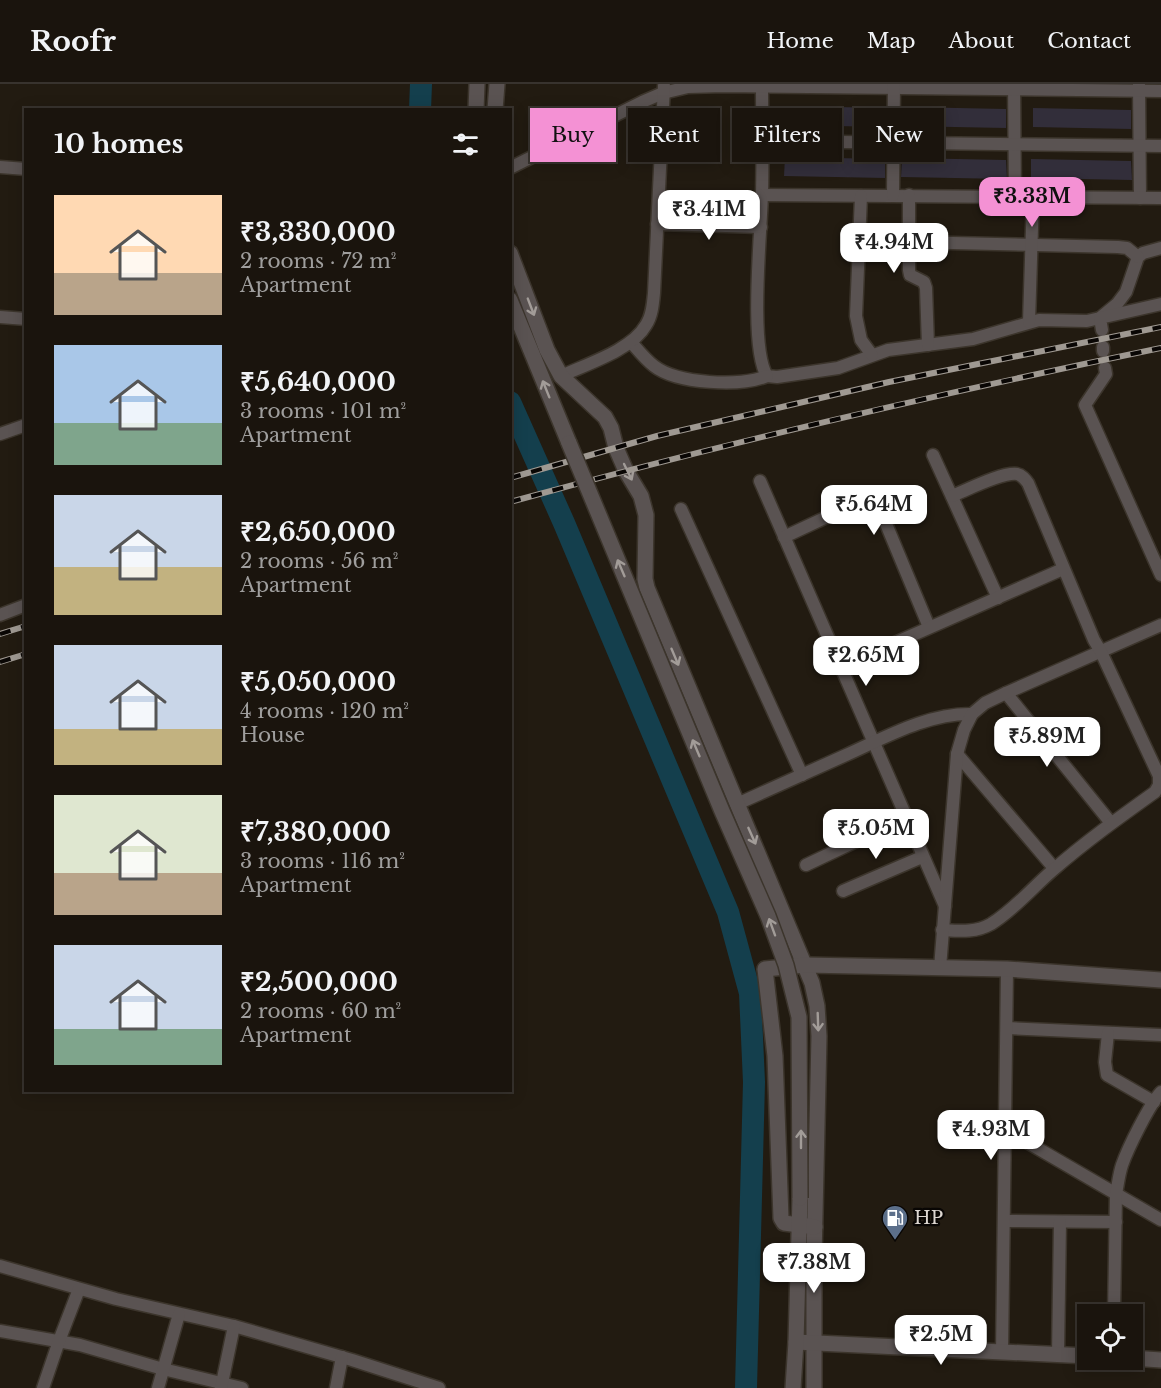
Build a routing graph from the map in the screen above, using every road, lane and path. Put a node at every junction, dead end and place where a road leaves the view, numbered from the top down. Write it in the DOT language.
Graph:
graph roads {
  1 [pos="477,84"];
  2 [pos="497,84"];
  3 [pos="724,85"];
  4 [pos="762,85"];
  5 [pos="894,86"];
  6 [pos="1015,87"];
  7 [pos="664,88"];
  8 [pos="1139,88"];
  9 [pos="1161,91"];
  10 [pos="476,108"];
  11 [pos="495,108"];
  12 [pos="762,108"];
  13 [pos="894,108"];
  14 [pos="944,143"];
  15 [pos="1015,143"];
  16 [pos="1139,146"];
  17 [pos="1161,146"];
  18 [pos="763,162"];
  19 [pos="893,162"];
  20 [pos="0,167"];
  21 [pos="512,167"];
  22 [pos="24,169"];
  23 [pos="762,195"];
  24 [pos="893,195"];
  25 [pos="909,195"];
  26 [pos="861,196"];
  27 [pos="1015,196"];
  28 [pos="1033,196"];
  29 [pos="1140,198"];
  30 [pos="1161,198"];
  31 [pos="657,224"];
  32 [pos="761,227"];
  33 [pos="909,242"];
  34 [pos="1031,243"];
  35 [pos="1161,248"];
  36 [pos="512,258"];
  37 [pos="1138,258"];
  38 [pos="1161,304"];
  39 [pos="512,305"];
  40 [pos="0,317"];
  41 [pos="24,319"];
  42 [pos="1029,322"];
  43 [pos="1101,324"];
  44 [pos="631,342"];
  45 [pos="928,345"];
  46 [pos="872,355"];
  47 [pos="1105,368"];
  48 [pos="561,375"];
  49 [pos="767,376"];
  50 [pos="24,426"];
  51 [pos="0,434"];
  52 [pos="933,455"];
  53 [pos="760,481"];
  54 [pos="952,496"];
  55 [pos="681,509"];
  56 [pos="784,537"];
  57 [pos="1063,569"];
  58 [pos="1161,575"];
  59 [pos="998,597"];
  60 [pos="24,606"];
  61 [pos="0,615"];
  62 [pos="1161,625"];
  63 [pos="929,627"];
  64 [pos="1101,652"];
  65 [pos="840,667"];
  66 [pos="1006,693"];
  67 [pos="972,714"];
  68 [pos="874,742"];
  69 [pos="957,754"];
  70 [pos="802,775"];
  71 [pos="737,804"];
  72 [pos="905,818"];
  73 [pos="1111,823"];
  74 [pos="922,857"];
  75 [pos="806,865"];
  76 [pos="1054,868"];
  77 [pos="843,891"];
  78 [pos="945,906"];
  79 [pos="942,930"];
  80 [pos="805,965"];
  81 [pos="940,968"];
  82 [pos="1007,969"];
  83 [pos="1161,980"];
  84 [pos="1007,1028"];
  85 [pos="1108,1033"];
  86 [pos="1161,1035"];
  87 [pos="1157,1097"];
  88 [pos="1006,1130"];
  89 [pos="1116,1194"];
  90 [pos="1005,1221"];
  91 [pos="1161,1221"];
  92 [pos="1060,1222"];
  93 [pos="1116,1222"];
  94 [pos="807,1227"];
  95 [pos="0,1266"];
  96 [pos="79,1289"];
  97 [pos="1114,1304"];
  98 [pos="179,1314"];
  99 [pos="234,1326"];
  100 [pos="0,1331"];
  101 [pos="59,1341"];
  102 [pos="796,1341"];
  103 [pos="814,1342"];
  104 [pos="1002,1353"];
  105 [pos="1058,1355"];
  106 [pos="1077,1356"];
  107 [pos="342,1357"];
  108 [pos="1143,1359"];
  109 [pos="1161,1360"];
  110 [pos="163,1369"];
  111 [pos="222,1386"];
  112 [pos="43,1388"];
  113 [pos="158,1388"];
  114 [pos="242,1388"];
  115 [pos="336,1388"];
  116 [pos="439,1388"];
  117 [pos="793,1388"];
  118 [pos="814,1388"];
  1 -- 10 [label="street"];
  2 -- 11 [label="street"];
  3 -- 4 [label="street"];
  3 -- 7 [label="street"];
  4 -- 5 [label="street"];
  4 -- 12 [label="street"];
  5 -- 6 [label="street"];
  5 -- 13 [label="street"];
  6 -- 8 [label="street"];
  6 -- 15 [label="street"];
  7 -- 21 [label="street"];
  7 -- 31 [label="street"];
  8 -- 9 [label="street"];
  8 -- 16 [label="street"];
  14 -- 15 [label="street"];
  15 -- 16 [label="street"];
  15 -- 27 [label="street"];
  16 -- 17 [label="street"];
  16 -- 29 [label="street"];
  18 -- 23 [label="street"];
  19 -- 24 [label="street"];
  20 -- 22 [label="street"];
  23 -- 26 [label="street"];
  23 -- 32 [label="street"];
  24 -- 25 [label="street"];
  24 -- 26 [label="street"];
  25 -- 27 [label="street"];
  25 -- 33 [label="street"];
  26 -- 46 [label="street"];
  27 -- 28 [label="street"];
  28 -- 29 [label="street"];
  28 -- 34 [label="street"];
  29 -- 30 [label="street"];
  31 -- 32 [label="street"];
  31 -- 44 [label="street"];
  32 -- 49 [label="street"];
  33 -- 34 [label="street"];
  33 -- 45 [label="street"];
  34 -- 37 [label="street"];
  34 -- 42 [label="street"];
  35 -- 37 [label="street"];
  36 -- 48 [label="street, one-way"];
  37 -- 43 [label="street"];
  38 -- 43 [label="street"];
  94 -- 39 [label="street, one-way, bridge"];
  40 -- 41 [label="street"];
  42 -- 43 [label="street"];
  42 -- 45 [label="street"];
  44 -- 48 [label="street"];
  44 -- 49 [label="street"];
  45 -- 46 [label="street"];
  46 -- 49 [label="street"];
  47 -- 58 [label="street"];
  48 -- 71 [label="street, one-way"];
  50 -- 51 [label="street"];
  52 -- 54 [label="street"];
  53 -- 56 [label="street"];
  54 -- 57 [label="street"];
  54 -- 59 [label="street"];
  55 -- 70 [label="street"];
  56 -- 63 [label="street"];
  56 -- 65 [label="street"];
  57 -- 59 [label="street"];
  57 -- 64 [label="street"];
  59 -- 63 [label="street"];
  60 -- 61 [label="street"];
  62 -- 64 [label="street"];
  63 -- 65 [label="street"];
  64 -- 66 [label="street"];
  64 -- 73 [label="street"];
  65 -- 68 [label="street"];
  66 -- 67 [label="street"];
  66 -- 73 [label="street"];
  67 -- 68 [label="street"];
  67 -- 69 [label="street"];
  68 -- 70 [label="street"];
  68 -- 72 [label="street"];
  69 -- 76 [label="street"];
  69 -- 78 [label="street"];
  70 -- 71 [label="street"];
  71 -- 80 [label="street, one-way"];
  72 -- 74 [label="street"];
  72 -- 75 [label="street"];
  73 -- 76 [label="street"];
  74 -- 77 [label="street"];
  74 -- 78 [label="street"];
  76 -- 79 [label="street"];
  78 -- 79 [label="street"];
  79 -- 81 [label="street"];
  80 -- 81 [label="street"];
  80 -- 94 [label="street, one-way"];
  80 -- 94 [label="street"];
  81 -- 82 [label="street"];
  82 -- 83 [label="street"];
  82 -- 84 [label="street"];
  84 -- 85 [label="street"];
  84 -- 88 [label="street"];
  85 -- 86 [label="street"];
  85 -- 87 [label="street"];
  87 -- 89 [label="street"];
  88 -- 89 [label="street"];
  88 -- 90 [label="street"];
  89 -- 91 [label="street"];
  89 -- 93 [label="street"];
  90 -- 92 [label="street"];
  90 -- 104 [label="street"];
  92 -- 93 [label="street"];
  92 -- 105 [label="street"];
  93 -- 97 [label="street"];
  94 -- 102 [label="street"];
  94 -- 103 [label="street"];
  95 -- 96 [label="street"];
  96 -- 98 [label="street"];
  96 -- 101 [label="street"];
  98 -- 99 [label="street"];
  98 -- 110 [label="street"];
  99 -- 107 [label="street"];
  99 -- 111 [label="street"];
  100 -- 101 [label="street"];
  101 -- 110 [label="street"];
  101 -- 112 [label="street"];
  102 -- 103 [label="street"];
  102 -- 117 [label="street"];
  103 -- 104 [label="street"];
  103 -- 118 [label="street"];
  104 -- 105 [label="street"];
  105 -- 106 [label="street"];
  107 -- 115 [label="street"];
  107 -- 116 [label="street"];
  108 -- 109 [label="street"];
  110 -- 111 [label="street"];
  110 -- 113 [label="street"];
  111 -- 114 [label="street"];
}
